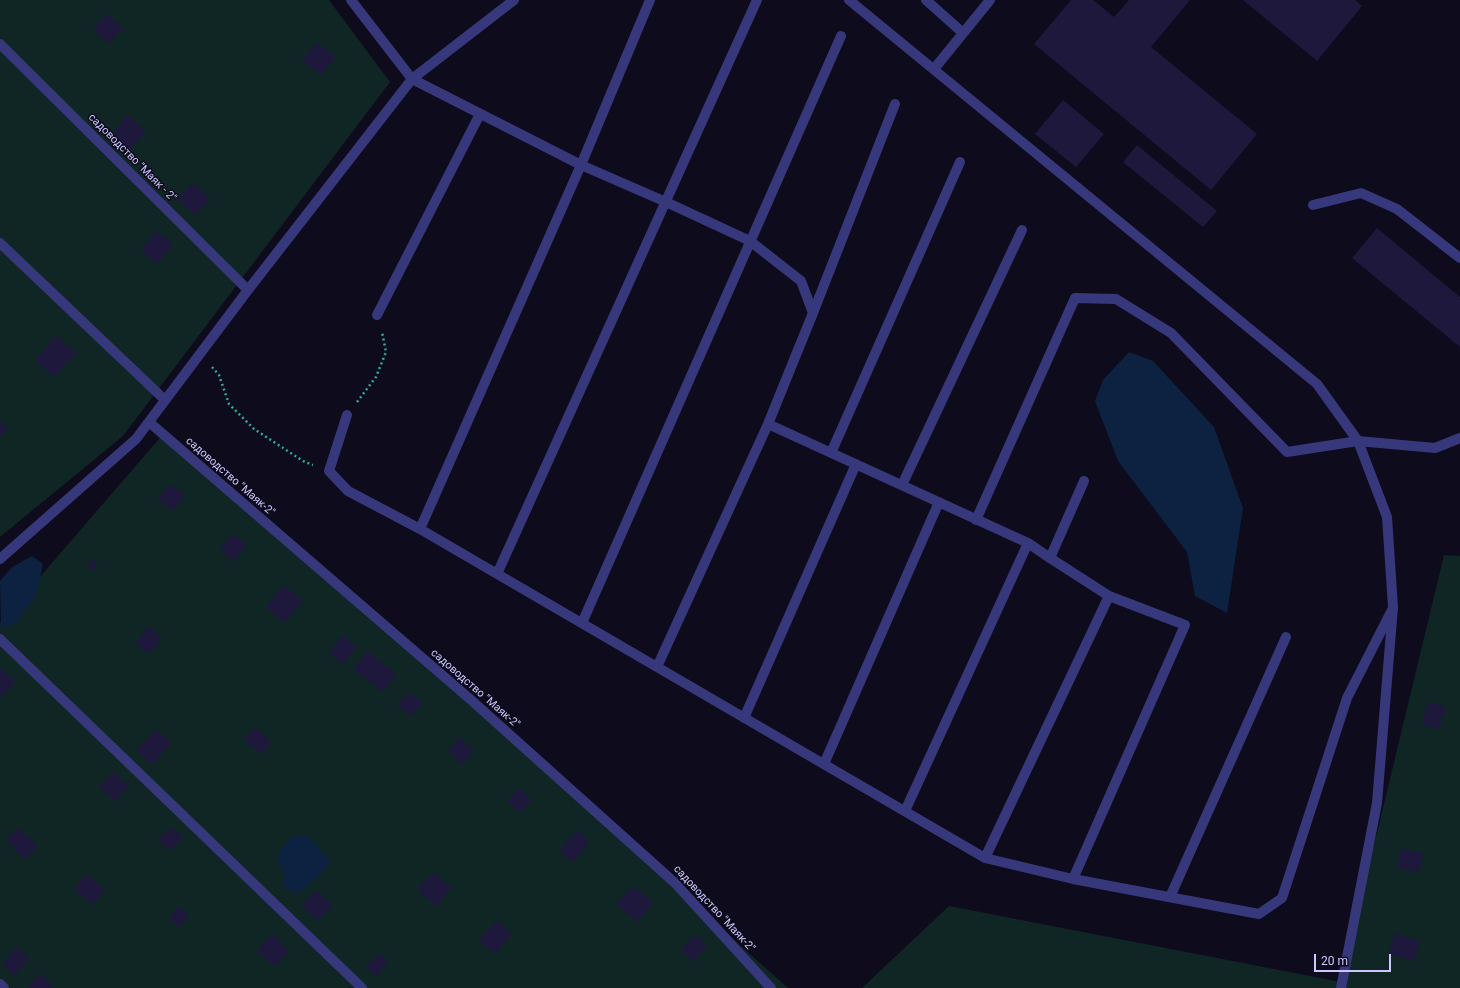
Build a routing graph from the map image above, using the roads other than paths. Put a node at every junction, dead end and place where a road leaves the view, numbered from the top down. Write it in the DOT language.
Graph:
graph roads {
  1 [pos="350,0"];
  2 [pos="514,0"];
  3 [pos="650,0"];
  4 [pos="757,0"];
  5 [pos="849,0"];
  6 [pos="926,0"];
  7 [pos="990,0"];
  8 [pos="963,33"];
  9 [pos="841,36"];
  10 [pos="0,44"];
  11 [pos="934,69"];
  12 [pos="412,80"];
  13 [pos="895,104"];
  14 [pos="480,114"];
  15 [pos="960,162"];
  16 [pos="581,165"];
  17 [pos="666,202"];
  18 [pos="1313,205"];
  19 [pos="1022,230"];
  20 [pos="750,241"];
  21 [pos="0,243"];
  22 [pos="1460,258"];
  23 [pos="248,290"];
  24 [pos="814,313"];
  25 [pos="377,315"];
  26 [pos="165,400"];
  27 [pos="347,414"];
  28 [pos="149,422"];
  29 [pos="768,424"];
  30 [pos="1460,438"];
  31 [pos="1358,441"];
  32 [pos="831,453"];
  33 [pos="856,464"];
  34 [pos="1084,481"];
  35 [pos="902,485"];
  36 [pos="939,502"];
  37 [pos="976,520"];
  38 [pos="420,529"];
  39 [pos="1028,543"];
  40 [pos="1050,558"];
  41 [pos="0,560"];
  42 [pos="497,574"];
  43 [pos="1109,596"];
  44 [pos="1393,607"];
  45 [pos="582,623"];
  46 [pos="1286,637"];
  47 [pos="0,639"];
  48 [pos="658,667"];
  49 [pos="744,718"];
  50 [pos="824,764"];
  51 [pos="905,812"];
  52 [pos="985,858"];
  53 [pos="1073,879"];
  54 [pos="1170,897"];
  55 [pos="0,984"];
  56 [pos="4,988"];
  57 [pos="362,988"];
  58 [pos="772,988"];
  59 [pos="1341,988"];
  1 -- 12 [label="street"];
  2 -- 12 [label="street"];
  3 -- 16 [label="street"];
  4 -- 17 [label="street"];
  5 -- 11 [label="street"];
  6 -- 8 [label="street"];
  7 -- 8 [label="street"];
  8 -- 11 [label="street"];
  9 -- 20 [label="street"];
  10 -- 23 [label="street, садоводство \"Маяк - 2\""];
  11 -- 31 [label="street"];
  12 -- 14 [label="street"];
  12 -- 23 [label="street"];
  13 -- 24 [label="street"];
  14 -- 16 [label="street"];
  14 -- 25 [label="street"];
  15 -- 32 [label="street"];
  16 -- 17 [label="street"];
  16 -- 38 [label="street"];
  17 -- 20 [label="street"];
  17 -- 42 [label="street"];
  18 -- 22 [label="street"];
  19 -- 35 [label="street"];
  20 -- 24 [label="street"];
  20 -- 45 [label="street"];
  21 -- 26 [label="street"];
  23 -- 26 [label="street"];
  24 -- 29 [label="street"];
  26 -- 28 [label="street"];
  27 -- 38 [label="street"];
  28 -- 41 [label="street"];
  28 -- 58 [label="street, садоводство \"Маяк-2\""];
  29 -- 32 [label="street"];
  29 -- 48 [label="street"];
  30 -- 31 [label="street"];
  31 -- 37 [label="street"];
  31 -- 44 [label="street"];
  32 -- 33 [label="street"];
  33 -- 35 [label="street"];
  33 -- 49 [label="street"];
  34 -- 40 [label="street"];
  35 -- 36 [label="street"];
  36 -- 37 [label="street"];
  36 -- 50 [label="street"];
  37 -- 39 [label="street"];
  38 -- 42 [label="street"];
  39 -- 40 [label="street"];
  39 -- 51 [label="street"];
  40 -- 43 [label="street"];
  42 -- 45 [label="street"];
  43 -- 52 [label="street"];
  43 -- 53 [label="street"];
  44 -- 54 [label="street"];
  44 -- 59 [label="street"];
  45 -- 48 [label="street"];
  46 -- 54 [label="street"];
  47 -- 57 [label="street"];
  48 -- 49 [label="street"];
  49 -- 50 [label="street"];
  50 -- 51 [label="street"];
  51 -- 52 [label="street"];
  52 -- 53 [label="street"];
  53 -- 54 [label="street"];
  55 -- 56 [label="street"];
}
